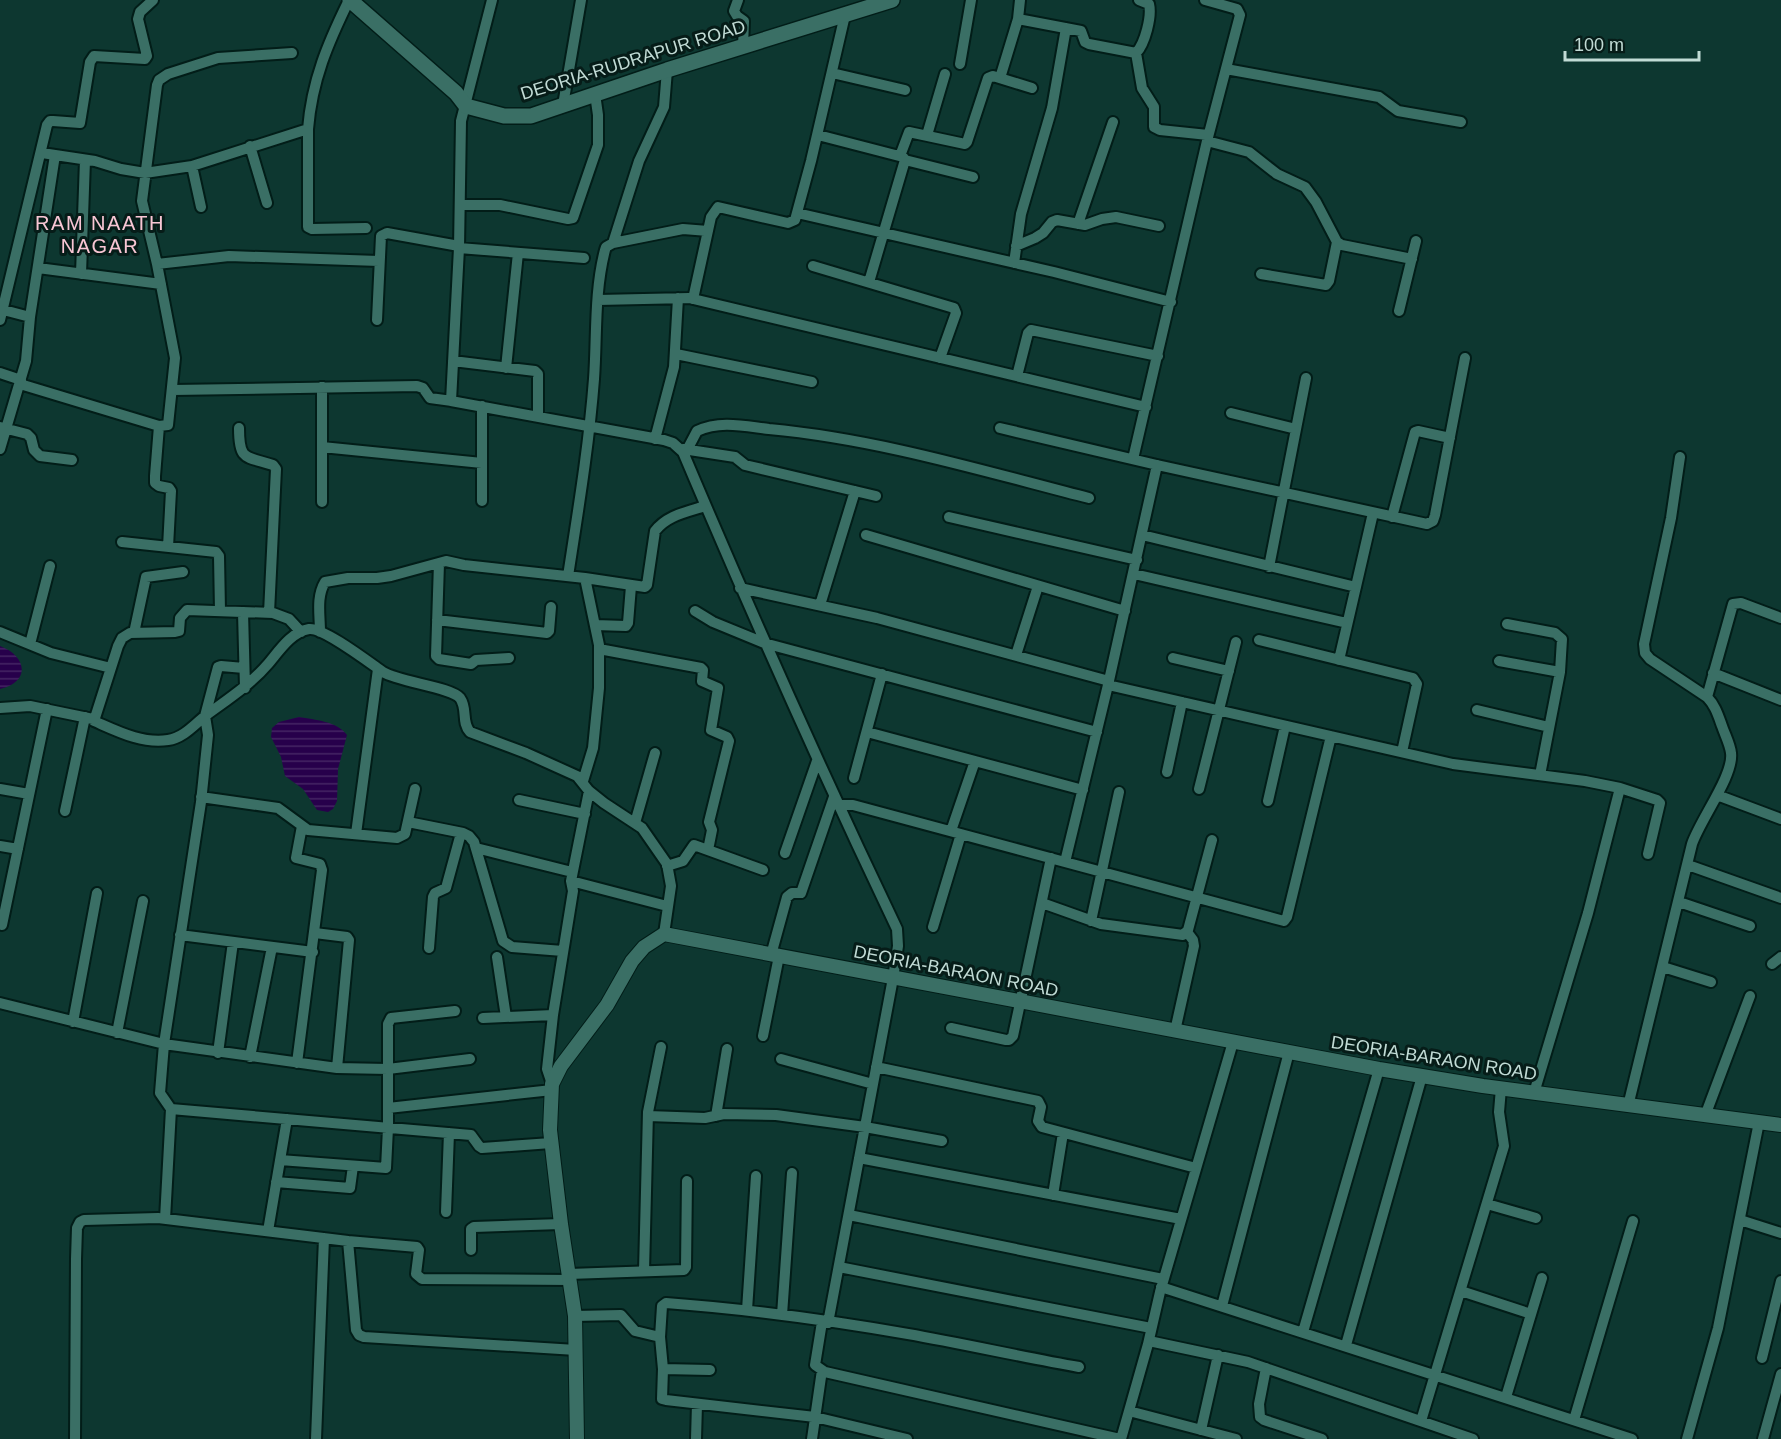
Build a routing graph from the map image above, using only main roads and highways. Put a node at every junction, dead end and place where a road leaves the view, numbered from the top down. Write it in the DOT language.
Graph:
graph roads {
  1 [pos="349,0"];
  2 [pos="892,0"];
  1 -- 2 [label="main road, DEORIA-RUDRAPUR ROAD"];
}
